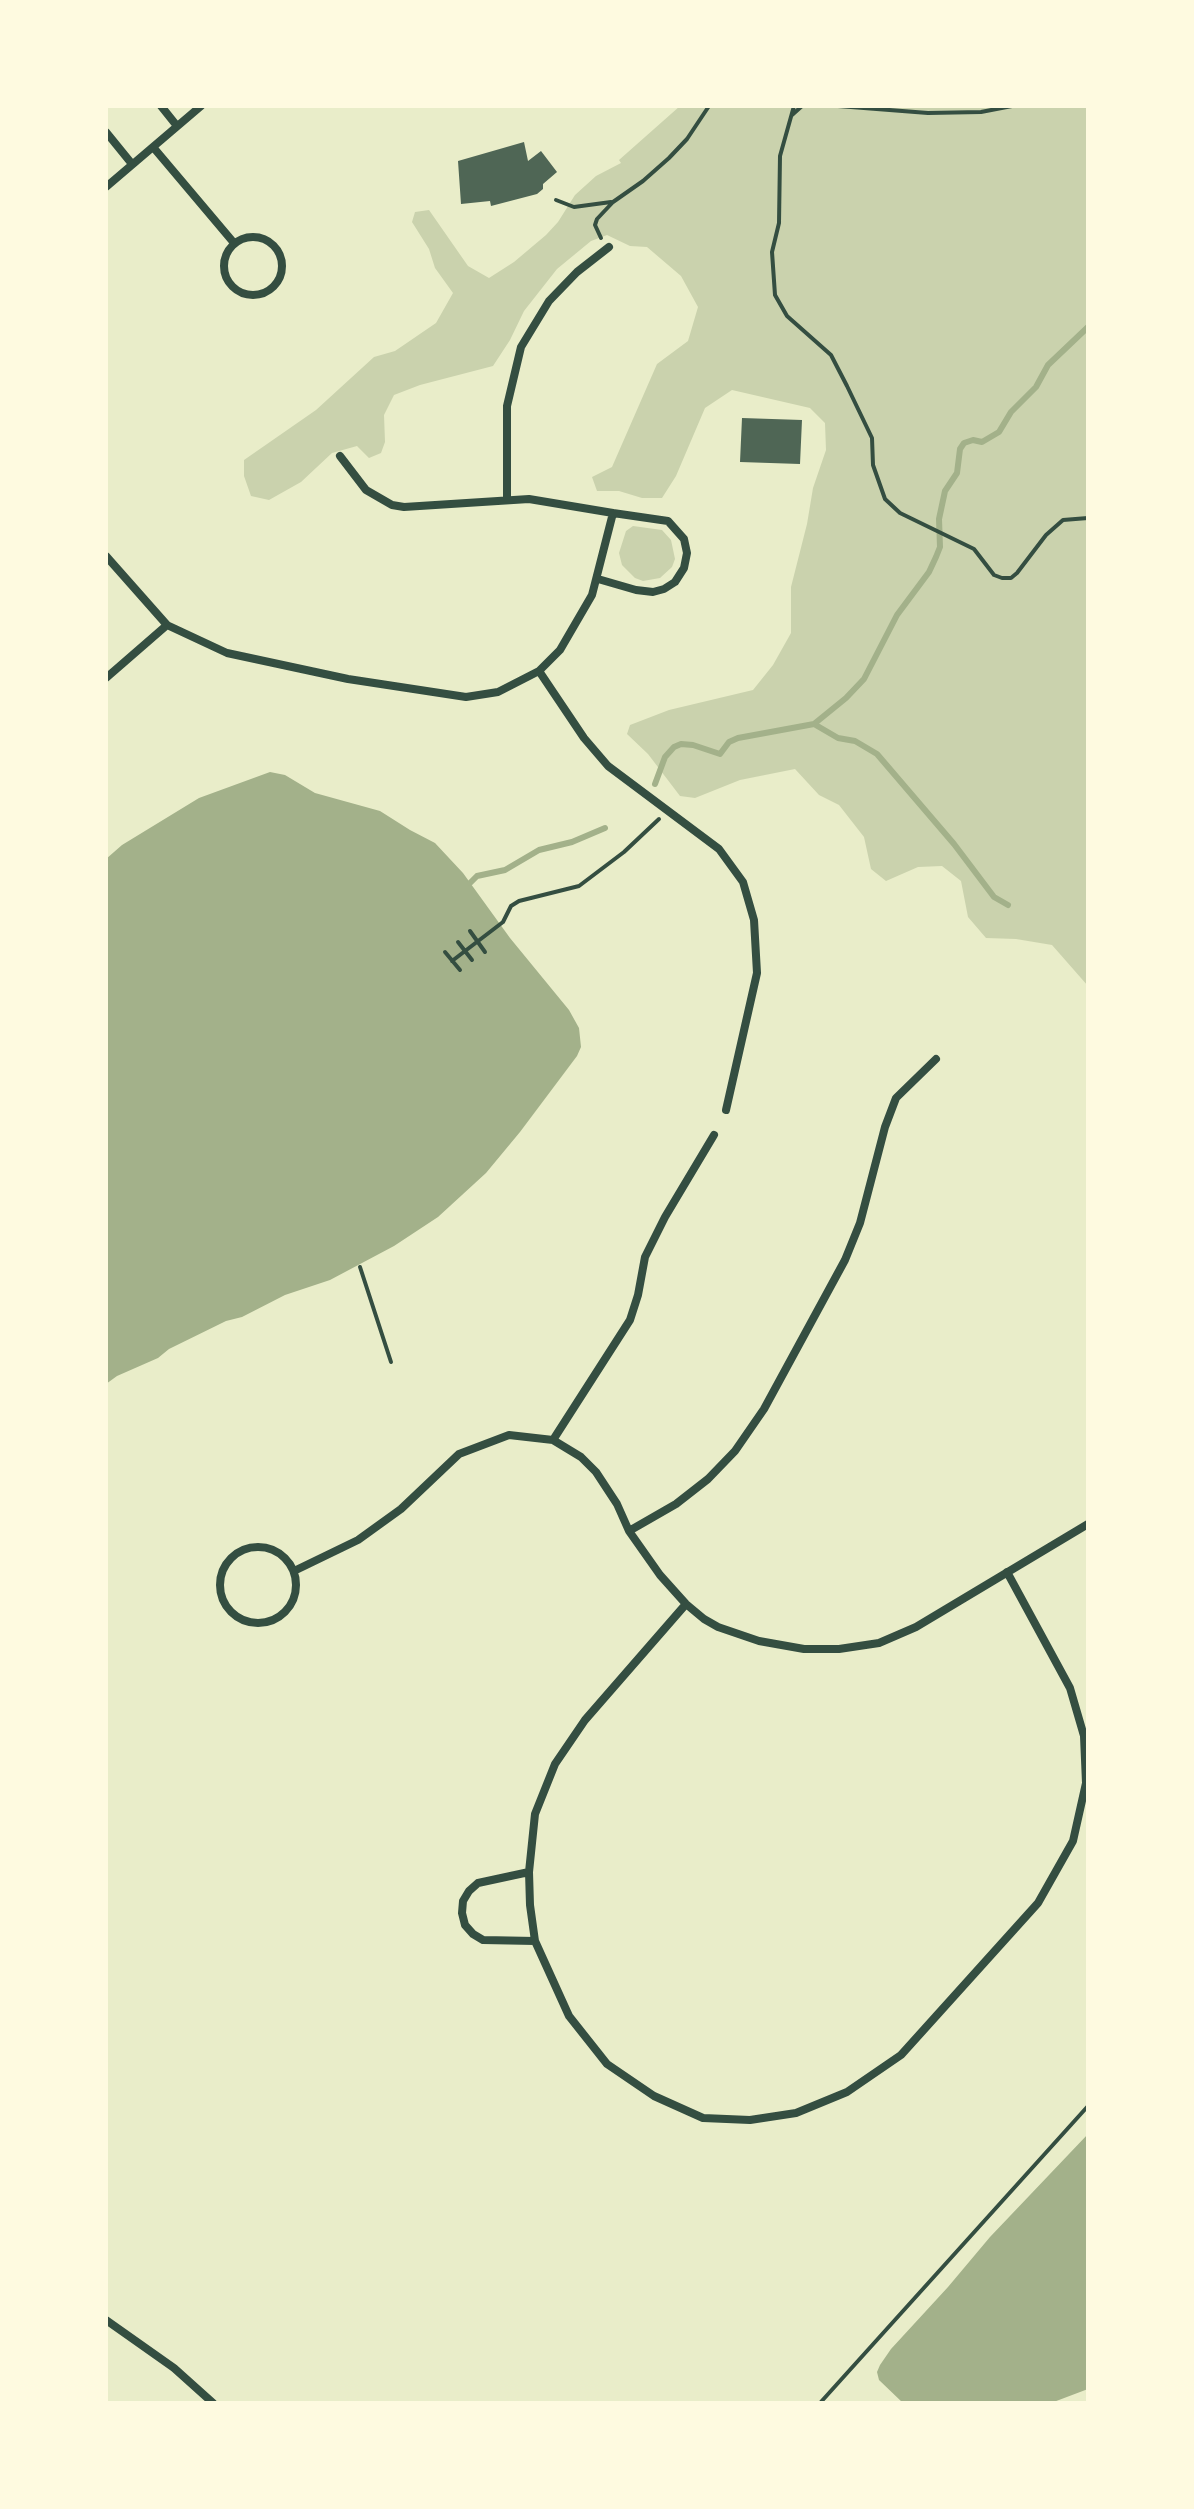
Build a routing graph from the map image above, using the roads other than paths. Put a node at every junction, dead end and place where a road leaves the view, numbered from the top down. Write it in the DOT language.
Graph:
graph roads {
  1 [pos="161,106"];
  2 [pos="201,106"];
  3 [pos="177,126"];
  4 [pos="106,132"];
  5 [pos="153,147"];
  6 [pos="132,164"];
  7 [pos="106,187"];
  8 [pos="234,243"];
  9 [pos="607,248"];
  10 [pos="340,456"];
  11 [pos="507,499"];
  12 [pos="613,513"];
  13 [pos="106,556"];
  14 [pos="598,579"];
  15 [pos="167,625"];
  16 [pos="539,671"];
  17 [pos="106,678"];
  18 [pos="936,1059"];
  19 [pos="726,1110"];
  20 [pos="714,1135"];
  21 [pos="553,1440"];
  22 [pos="1088,1524"];
  23 [pos="629,1531"];
  24 [pos="294,1571"];
  25 [pos="1007,1572"];
  26 [pos="686,1604"];
  27 [pos="529,1872"];
  28 [pos="535,1941"];
  29 [pos="106,2320"];
  30 [pos="213,2403"];
  1 -- 3 [label="street"];
  2 -- 3 [label="street"];
  3 -- 5 [label="street"];
  4 -- 6 [label="street"];
  5 -- 6 [label="street"];
  5 -- 8 [label="street"];
  6 -- 7 [label="street"];
  8 -- 8 [label="street"];
  9 -- 11 [label="street"];
  10 -- 11 [label="street"];
  11 -- 12 [label="street"];
  12 -- 14 [label="street"];
  12 -- 14 [label="street"];
  13 -- 15 [label="street"];
  14 -- 16 [label="street"];
  15 -- 16 [label="street"];
  15 -- 17 [label="street"];
  16 -- 19 [label="street"];
  18 -- 23 [label="street"];
  20 -- 21 [label="street"];
  21 -- 23 [label="street"];
  21 -- 24 [label="street"];
  22 -- 25 [label="street"];
  23 -- 26 [label="street"];
  24 -- 24 [label="street"];
  25 -- 26 [label="street"];
  25 -- 28 [label="street"];
  26 -- 27 [label="street"];
  27 -- 28 [label="street"];
  27 -- 28 [label="street"];
  29 -- 30 [label="street"];
}
